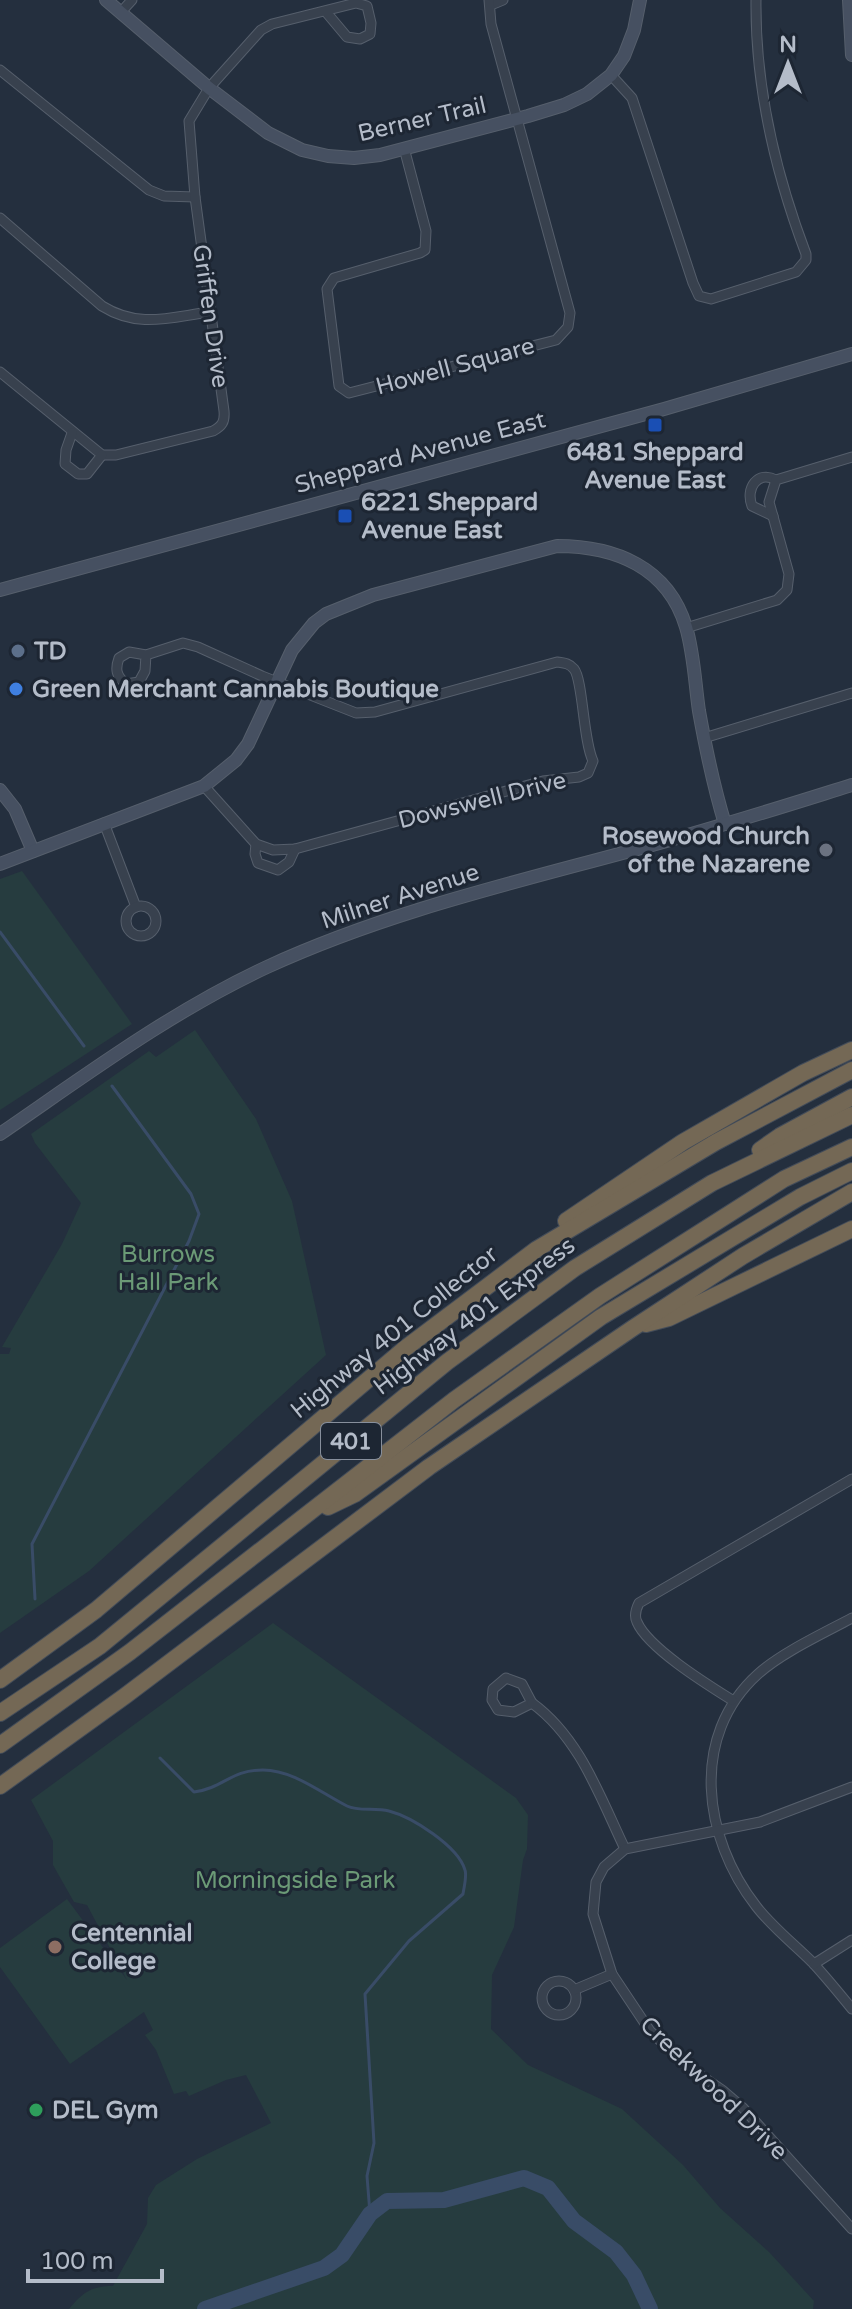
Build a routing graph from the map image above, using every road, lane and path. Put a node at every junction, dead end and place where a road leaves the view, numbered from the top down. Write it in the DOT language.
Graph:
graph roads {
  1 [pos="106,0"];
  2 [pos="132,0"];
  3 [pos="503,0"];
  4 [pos="640,0"];
  5 [pos="756,0"];
  6 [pos="849,0"];
  7 [pos="490,3"];
  8 [pos="121,12"];
  9 [pos="326,12"];
  10 [pos="852,55"];
  11 [pos="0,70"];
  12 [pos="611,75"];
  13 [pos="209,88"];
  14 [pos="517,118"];
  15 [pos="404,148"];
  16 [pos="195,197"];
  17 [pos="0,218"];
  18 [pos="210,312"];
  19 [pos="852,354"];
  20 [pos="0,372"];
  21 [pos="72,433"];
  22 [pos="102,455"];
  23 [pos="852,457"];
  24 [pos="776,480"];
  25 [pos="773,516"];
  26 [pos="0,590"];
  27 [pos="686,628"];
  28 [pos="146,655"];
  29 [pos="277,682"];
  30 [pos="852,693"];
  31 [pos="704,738"];
  32 [pos="852,785"];
  33 [pos="204,786"];
  34 [pos="0,790"];
  35 [pos="104,823"];
  36 [pos="725,824"];
  37 [pos="256,844"];
  38 [pos="295,849"];
  39 [pos="33,851"];
  40 [pos="0,864"];
  41 [pos="136,907"];
  42 [pos="852,1041"];
  43 [pos="852,1050"];
  44 [pos="852,1070"];
  45 [pos="803,1073"];
  46 [pos="852,1097"];
  47 [pos="852,1115"];
  48 [pos="0,1134"];
  49 [pos="852,1147"];
  50 [pos="852,1171"];
  51 [pos="712,1183"];
  52 [pos="852,1192"];
  53 [pos="852,1229"];
  54 [pos="537,1249"];
  55 [pos="633,1328"];
  56 [pos="852,1479"];
  57 [pos="297,1521"];
  58 [pos="852,1618"];
  59 [pos="0,1680"];
  60 [pos="732,1700"];
  61 [pos="532,1703"];
  62 [pos="0,1713"];
  63 [pos="0,1745"];
  64 [pos="0,1786"];
  65 [pos="852,1787"];
  66 [pos="718,1831"];
  67 [pos="625,1849"];
  68 [pos="852,1940"];
  69 [pos="814,1964"];
  70 [pos="612,1974"];
  71 [pos="574,1990"];
  72 [pos="852,2009"];
  73 [pos="852,2229"];
  1 -- 8 [label="main road, Berner Trail"];
  2 -- 8 [label="street"];
  3 -- 7 [label="street"];
  4 -- 12 [label="main road, Berner Trail"];
  5 -- 12 [label="street"];
  6 -- 10 [label="main road"];
  7 -- 14 [label="street"];
  8 -- 13 [label="main road, Berner Trail"];
  9 -- 9 [label="street, Griffen Drive"];
  9 -- 13 [label="street, Griffen Drive"];
  11 -- 16 [label="street"];
  12 -- 14 [label="main road, Berner Trail"];
  13 -- 15 [label="main road, Berner Trail"];
  13 -- 16 [label="street, Griffen Drive"];
  14 -- 15 [label="main road, Berner Trail"];
  14 -- 15 [label="street, Howell Square"];
  16 -- 18 [label="street, Griffen Drive"];
  17 -- 18 [label="street"];
  18 -- 22 [label="street, Griffen Drive"];
  19 -- 26 [label="main road, Sheppard Avenue East"];
  20 -- 21 [label="street"];
  21 -- 22 [label="street"];
  21 -- 22 [label="street, Griffen Drive"];
  23 -- 24 [label="street"];
  24 -- 25 [label="street"];
  24 -- 25 [label="street"];
  25 -- 27 [label="street"];
  27 -- 29 [label="main road"];
  27 -- 31 [label="main road"];
  28 -- 29 [label="street"];
  29 -- 33 [label="main road"];
  29 -- 38 [label="street, Dowswell Drive"];
  30 -- 31 [label="street"];
  31 -- 36 [label="main road"];
  32 -- 36 [label="main road, Milner Avenue"];
  33 -- 35 [label="main road"];
  33 -- 37 [label="street, Dowswell Drive"];
  34 -- 39 [label="main road"];
  35 -- 39 [label="main road"];
  35 -- 41 [label="street"];
  36 -- 48 [label="main road, Milner Avenue"];
  37 -- 38 [label="street, Dowswell Drive"];
  37 -- 38 [label="street, Dowswell Drive"];
  39 -- 40 [label="main road"];
  42 -- 45 [label="highway"];
  43 -- 45 [label="highway"];
  44 -- 54 [label="highway, Highway 401 Collector / 401"];
  45 -- 54 [label="highway"];
  46 -- 51 [label="highway"];
  47 -- 51 [label="highway, Highway 401 Express / 401"];
  49 -- 57 [label="highway, 401"];
  50 -- 57 [label="highway"];
  51 -- 62 [label="highway, Highway 401 Express / 401"];
  52 -- 55 [label="highway, 401"];
  53 -- 55 [label="highway"];
  54 -- 59 [label="highway, Highway 401 Collector / 401"];
  55 -- 64 [label="highway, 401"];
  56 -- 60 [label="street"];
  57 -- 63 [label="highway, 401"];
  58 -- 60 [label="street"];
  60 -- 66 [label="street"];
  61 -- 61 [label="street"];
  61 -- 67 [label="street"];
  65 -- 66 [label="street"];
  66 -- 67 [label="street"];
  66 -- 69 [label="street"];
  67 -- 70 [label="street, Creekwood Drive"];
  68 -- 69 [label="street"];
  69 -- 72 [label="street"];
  70 -- 71 [label="street"];
  70 -- 73 [label="street, Creekwood Drive"];
}
